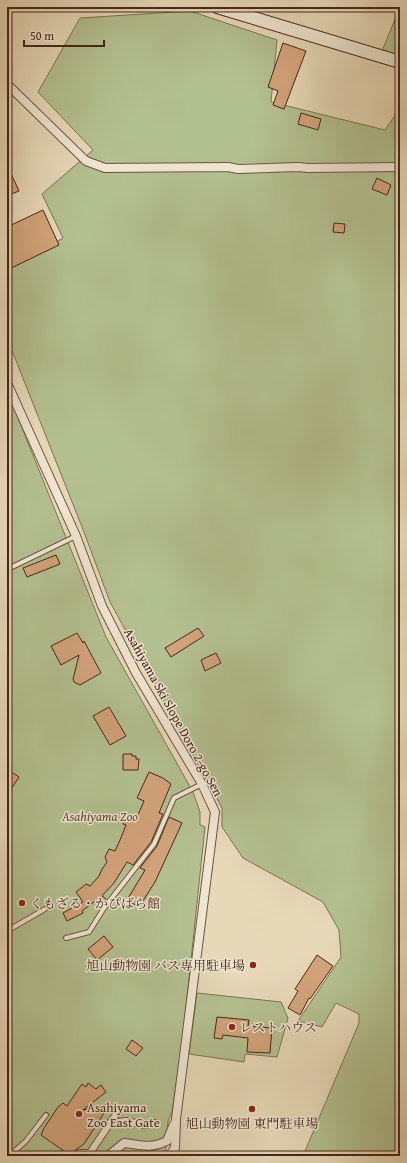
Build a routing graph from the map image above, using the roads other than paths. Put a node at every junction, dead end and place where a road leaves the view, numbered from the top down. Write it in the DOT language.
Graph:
graph roads {
  1 [pos="217,7"];
  2 [pos="400,62"];
  3 [pos="7,84"];
  4 [pos="400,167"];
  5 [pos="7,383"];
  6 [pos="76,536"];
  7 [pos="10,568"];
  8 [pos="202,784"];
  9 [pos="44,909"];
  10 [pos="7,931"];
  11 [pos="66,938"];
  12 [pos="119,1110"];
  13 [pos="46,1115"];
  14 [pos="176,1119"];
  15 [pos="110,1123"];
  16 [pos="155,1123"];
  17 [pos="79,1153"];
  18 [pos="90,1155"];
  19 [pos="9,1156"];
  20 [pos="108,1156"];
  21 [pos="169,1156"];
  1 -- 2 [label="main road"];
  3 -- 4 [label="street"];
  5 -- 6 [label="street, Asahiyama Ski Slope Doro 2-go Sen"];
  6 -- 7 [label="lane"];
  6 -- 8 [label="street, Asahiyama Ski Slope Doro 2-go Sen"];
  8 -- 11 [label="lane"];
  8 -- 14 [label="street, Asahiyama Ski Slope Doro 2-go Sen"];
  9 -- 10 [label="lane"];
  12 -- 15 [label="street"];
  13 -- 19 [label="lane"];
  14 -- 20 [label="street"];
  14 -- 21 [label="street"];
  15 -- 16 [label="street"];
  15 -- 18 [label="street"];
  17 -- 18 [label="street"];
}
